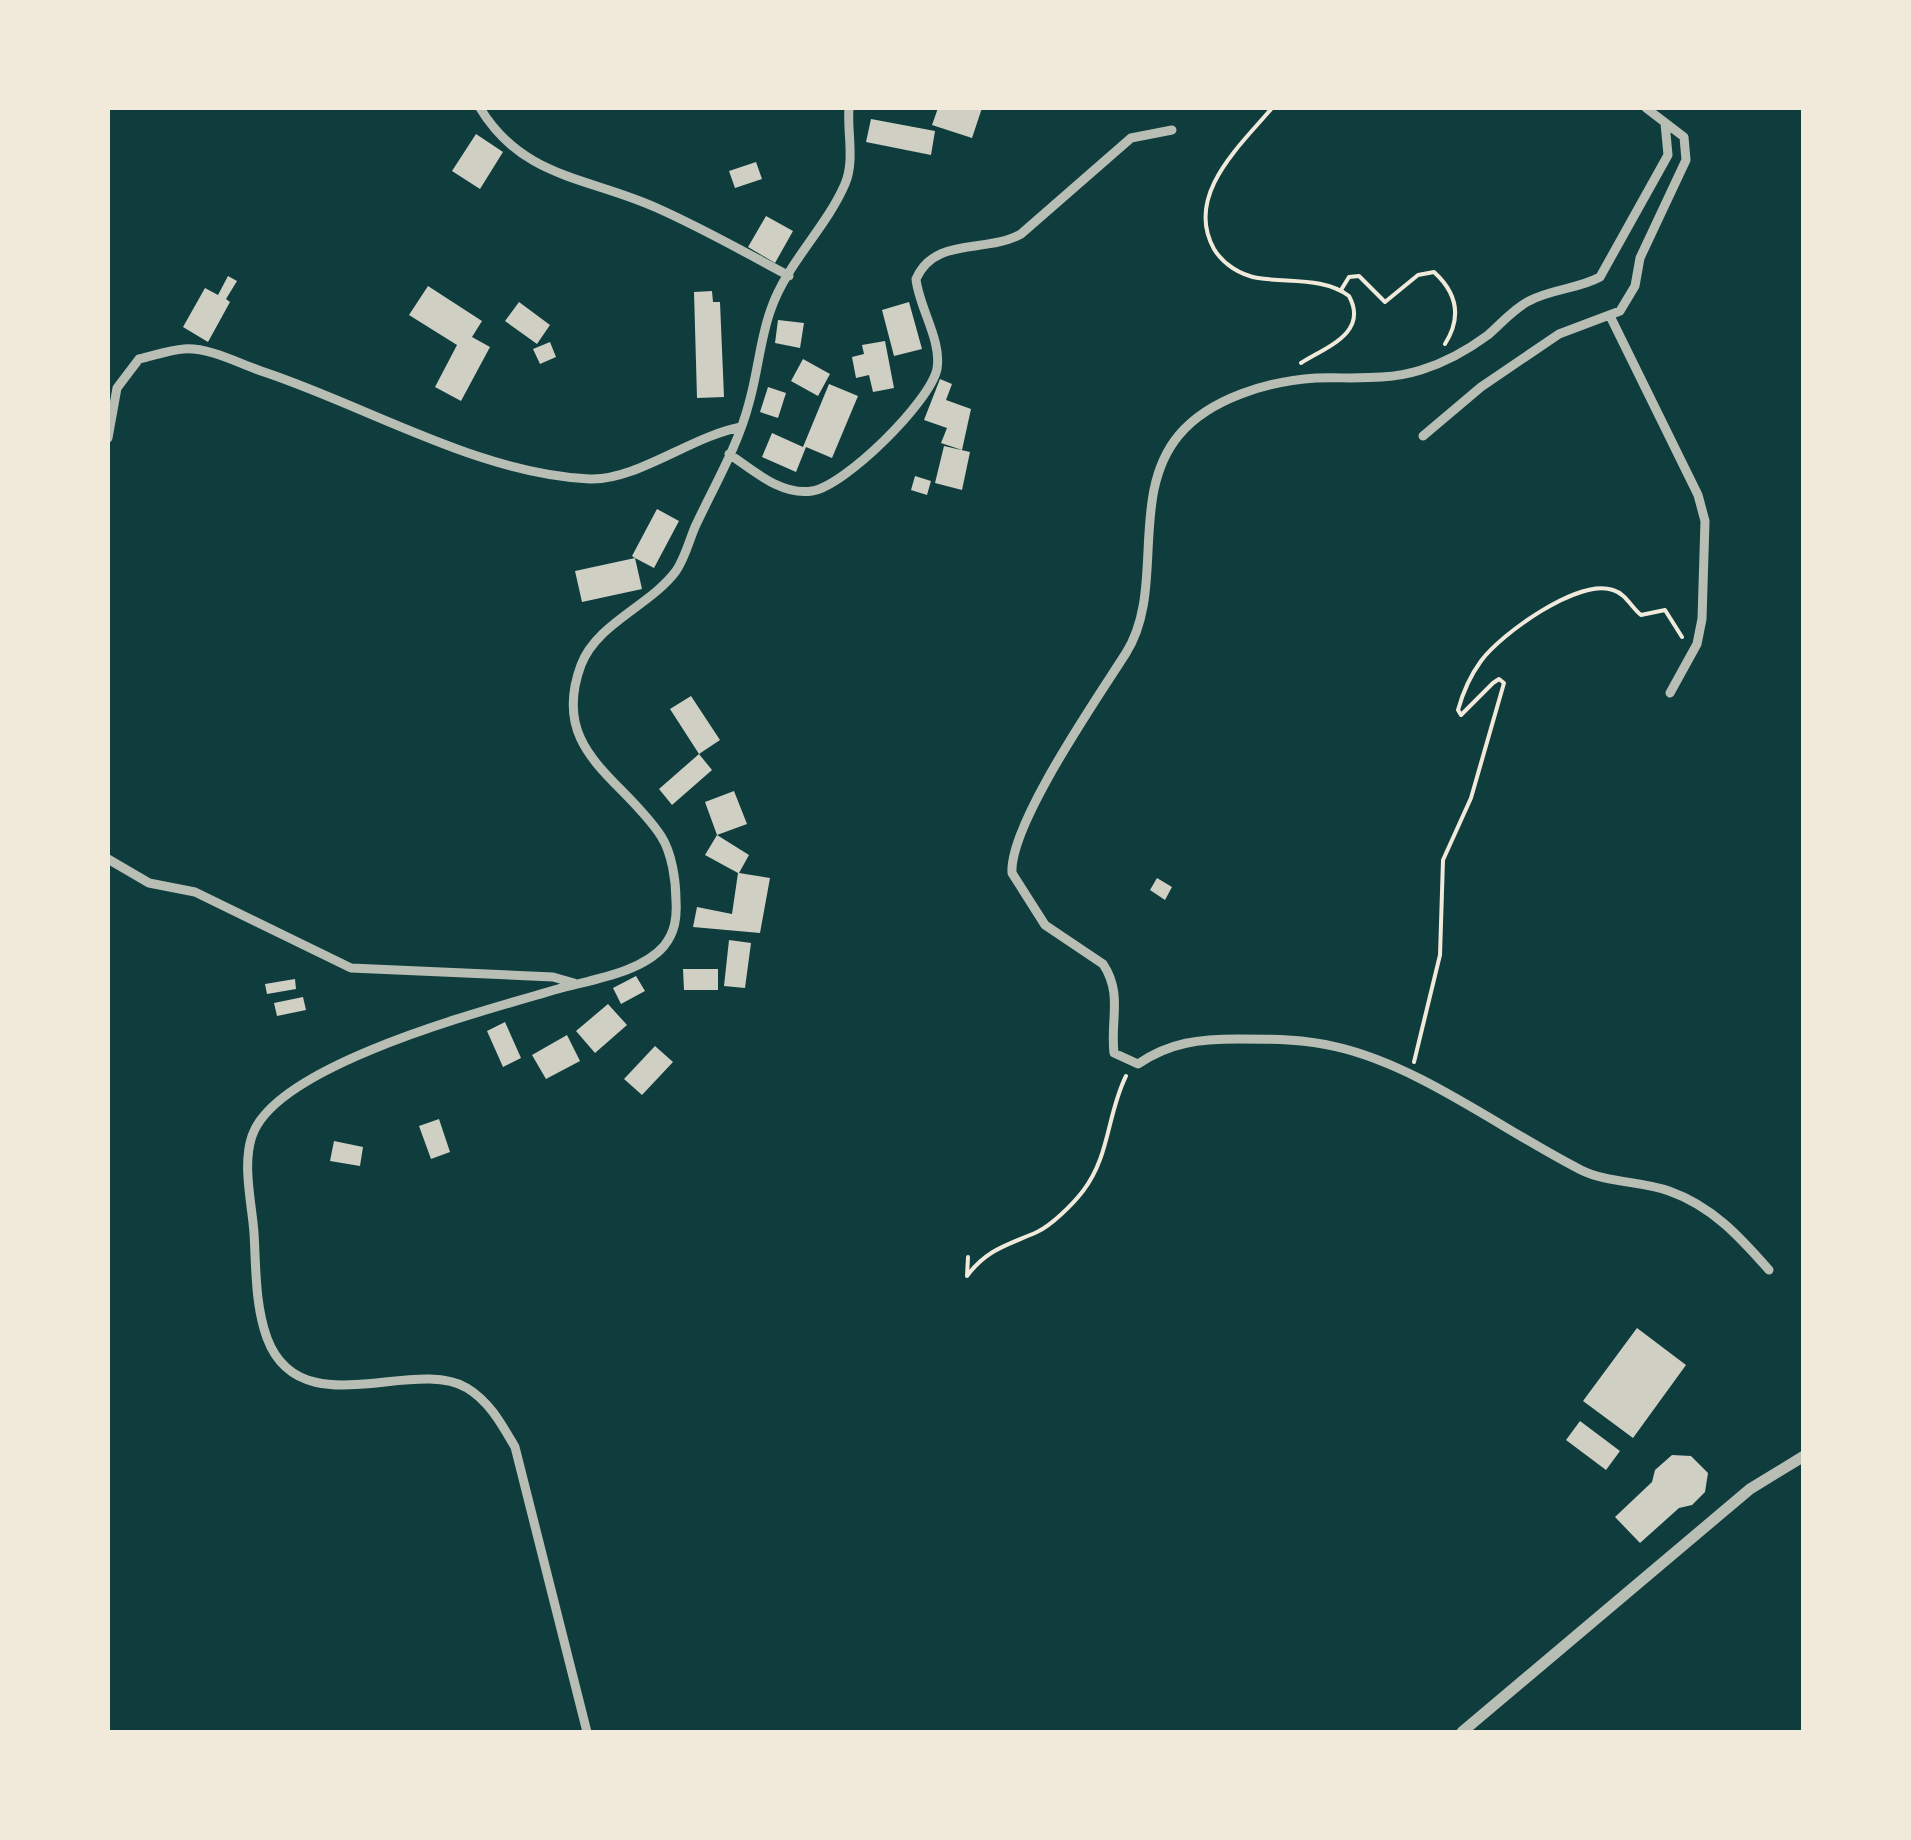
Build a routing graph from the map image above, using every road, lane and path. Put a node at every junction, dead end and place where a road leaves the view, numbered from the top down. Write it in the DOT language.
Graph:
graph roads {
  1 [pos="480,108"];
  2 [pos="848,108"];
  3 [pos="1272,108"];
  4 [pos="1646,108"];
  5 [pos="1665,123"];
  6 [pos="1172,130"];
  7 [pos="788,276"];
  8 [pos="1341,290"];
  9 [pos="1611,318"];
  10 [pos="1300,364"];
  11 [pos="1428,367"];
  12 [pos="741,428"];
  13 [pos="1423,436"];
  14 [pos="108,438"];
  15 [pos="729,454"];
  16 [pos="1686,666"];
  17 [pos="1670,693"];
  18 [pos="108,859"];
  19 [pos="577,984"];
  20 [pos="1414,1058"];
  21 [pos="1132,1063"];
  22 [pos="968,1257"];
  23 [pos="1769,1270"];
  24 [pos="1804,1456"];
  25 [pos="587,1732"];
  26 [pos="1462,1732"];
  1 -- 7 [label="street"];
  2 -- 7 [label="street"];
  3 -- 8 [label="path"];
  4 -- 5 [label="street"];
  5 -- 9 [label="street"];
  5 -- 11 [label="street"];
  6 -- 15 [label="street"];
  7 -- 12 [label="street"];
  8 -- 10 [label="path"];
  8 -- 11 [label="path"];
  9 -- 13 [label="street"];
  9 -- 16 [label="street"];
  11 -- 21 [label="street"];
  12 -- 14 [label="street"];
  12 -- 15 [label="street"];
  15 -- 19 [label="street"];
  16 -- 17 [label="street"];
  16 -- 20 [label="path"];
  18 -- 19 [label="street"];
  19 -- 25 [label="street"];
  21 -- 22 [label="path"];
  21 -- 23 [label="street"];
  24 -- 26 [label="street"];
}
